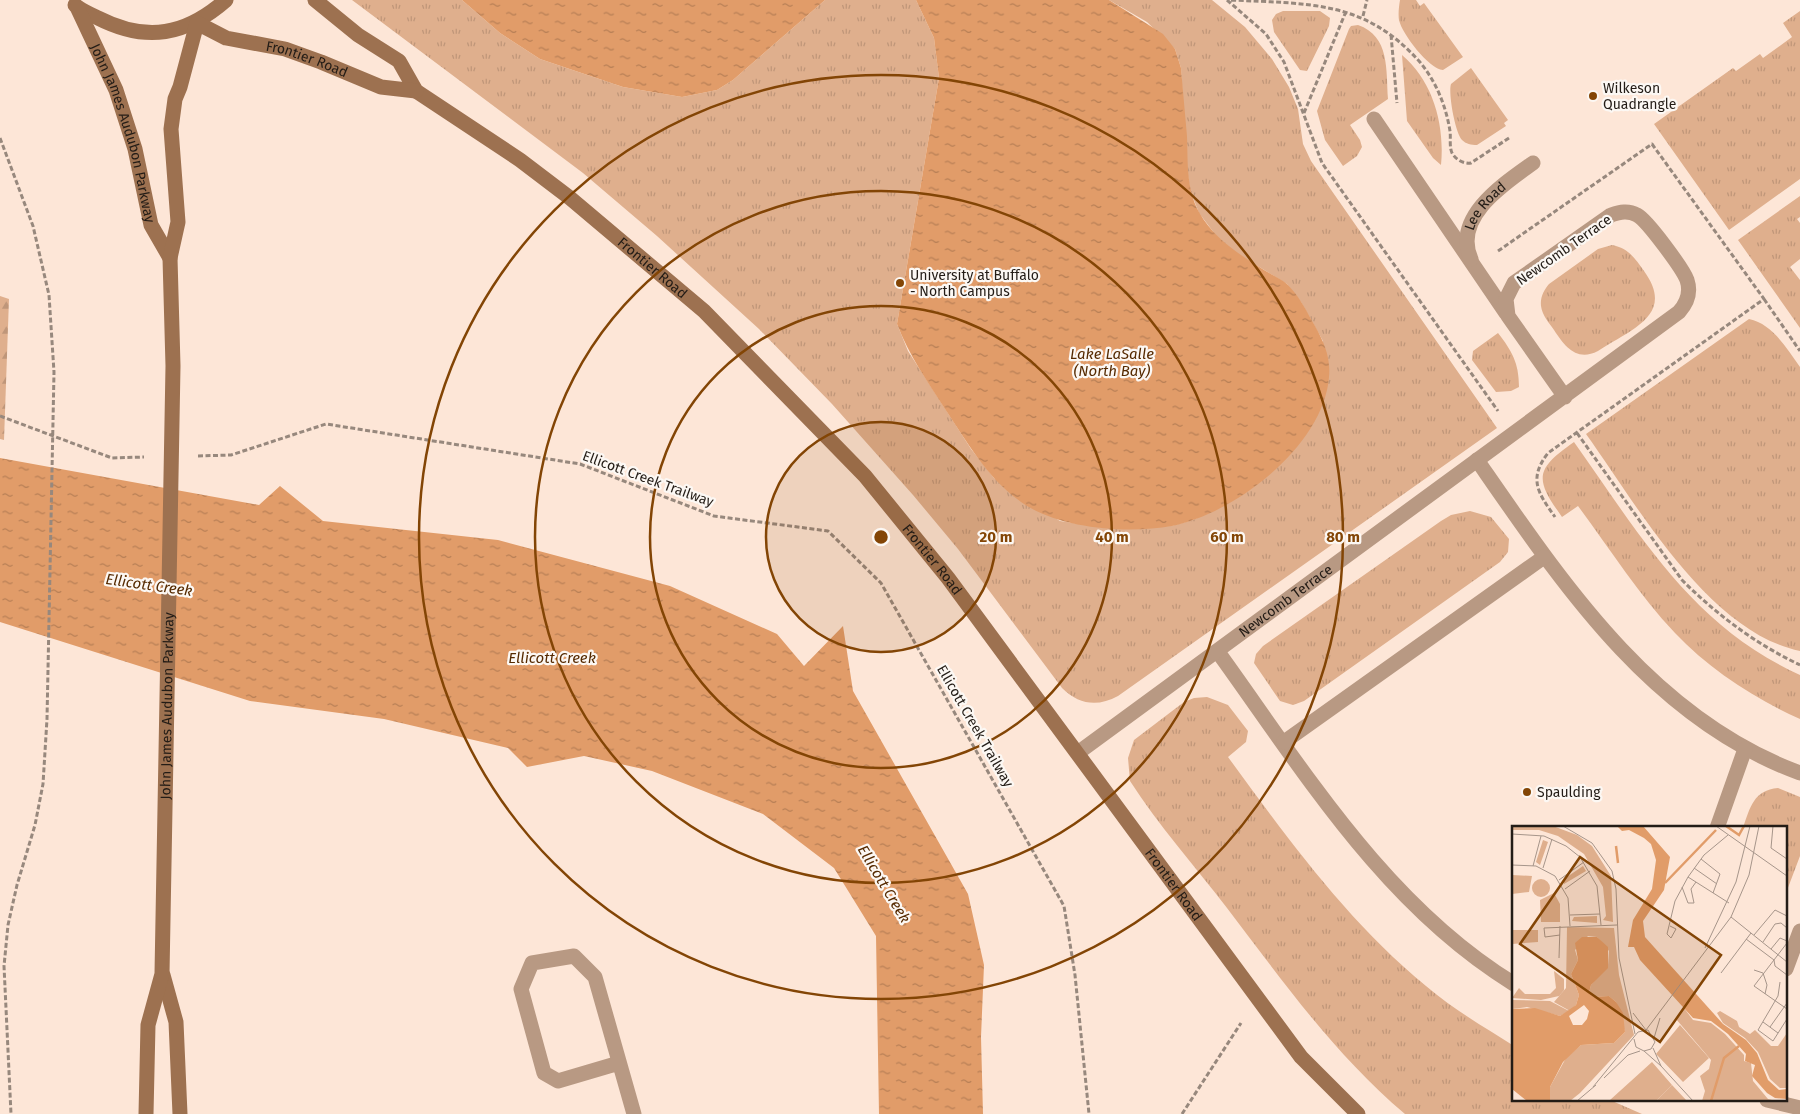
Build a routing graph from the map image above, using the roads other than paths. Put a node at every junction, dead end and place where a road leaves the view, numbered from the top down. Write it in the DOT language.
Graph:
graph roads {
  1 [pos="226,0"];
  2 [pos="315,0"];
  3 [pos="74,4"];
  4 [pos="197,23"];
  5 [pos="416,91"];
  6 [pos="1374,120"];
  7 [pos="1533,163"];
  8 [pos="170,258"];
  9 [pos="1475,266"];
  10 [pos="1508,316"];
  11 [pos="1565,397"];
  12 [pos="1477,460"];
  13 [pos="1544,557"];
  14 [pos="1218,652"];
  15 [pos="1284,742"];
  16 [pos="1745,749"];
  17 [pos="1078,752"];
  18 [pos="1800,773"];
  19 [pos="1718,826"];
  20 [pos="1800,930"];
  21 [pos="1788,963"];
  22 [pos="162,974"];
  23 [pos="1512,983"];
  24 [pos="619,1063"];
  25 [pos="1775,1102"];
  26 [pos="1800,1108"];
  27 [pos="146,1114"];
  28 [pos="180,1114"];
  29 [pos="634,1114"];
  30 [pos="1358,1114"];
  1 -- 4 [label="street"];
  2 -- 5 [label="street, Frontier Road"];
  3 -- 4 [label="street"];
  3 -- 8 [label="street, John James Audubon Parkway"];
  4 -- 5 [label="street, Frontier Road"];
  4 -- 8 [label="street, John James Audubon Parkway"];
  5 -- 17 [label="street, Frontier Road"];
  6 -- 9 [label="lane"];
  7 -- 9 [label="lane, Lee Road"];
  8 -- 22 [label="street, John James Audubon Parkway"];
  9 -- 10 [label="lane"];
  10 -- 11 [label="lane"];
  10 -- 11 [label="lane, Newcomb Terrace"];
  11 -- 12 [label="lane, Newcomb Terrace"];
  12 -- 13 [label="lane"];
  12 -- 14 [label="lane, Newcomb Terrace"];
  13 -- 15 [label="lane"];
  13 -- 16 [label="lane"];
  14 -- 15 [label="lane"];
  14 -- 17 [label="lane, Newcomb Terrace"];
  15 -- 23 [label="lane"];
  16 -- 18 [label="lane"];
  16 -- 19 [label="lane"];
  17 -- 30 [label="street, Frontier Road"];
  20 -- 21 [label="lane"];
  22 -- 27 [label="street, John James Audubon Parkway"];
  22 -- 28 [label="street, John James Audubon Parkway"];
  24 -- 24 [label="lane"];
  24 -- 29 [label="lane"];
  25 -- 26 [label="lane"];
}
